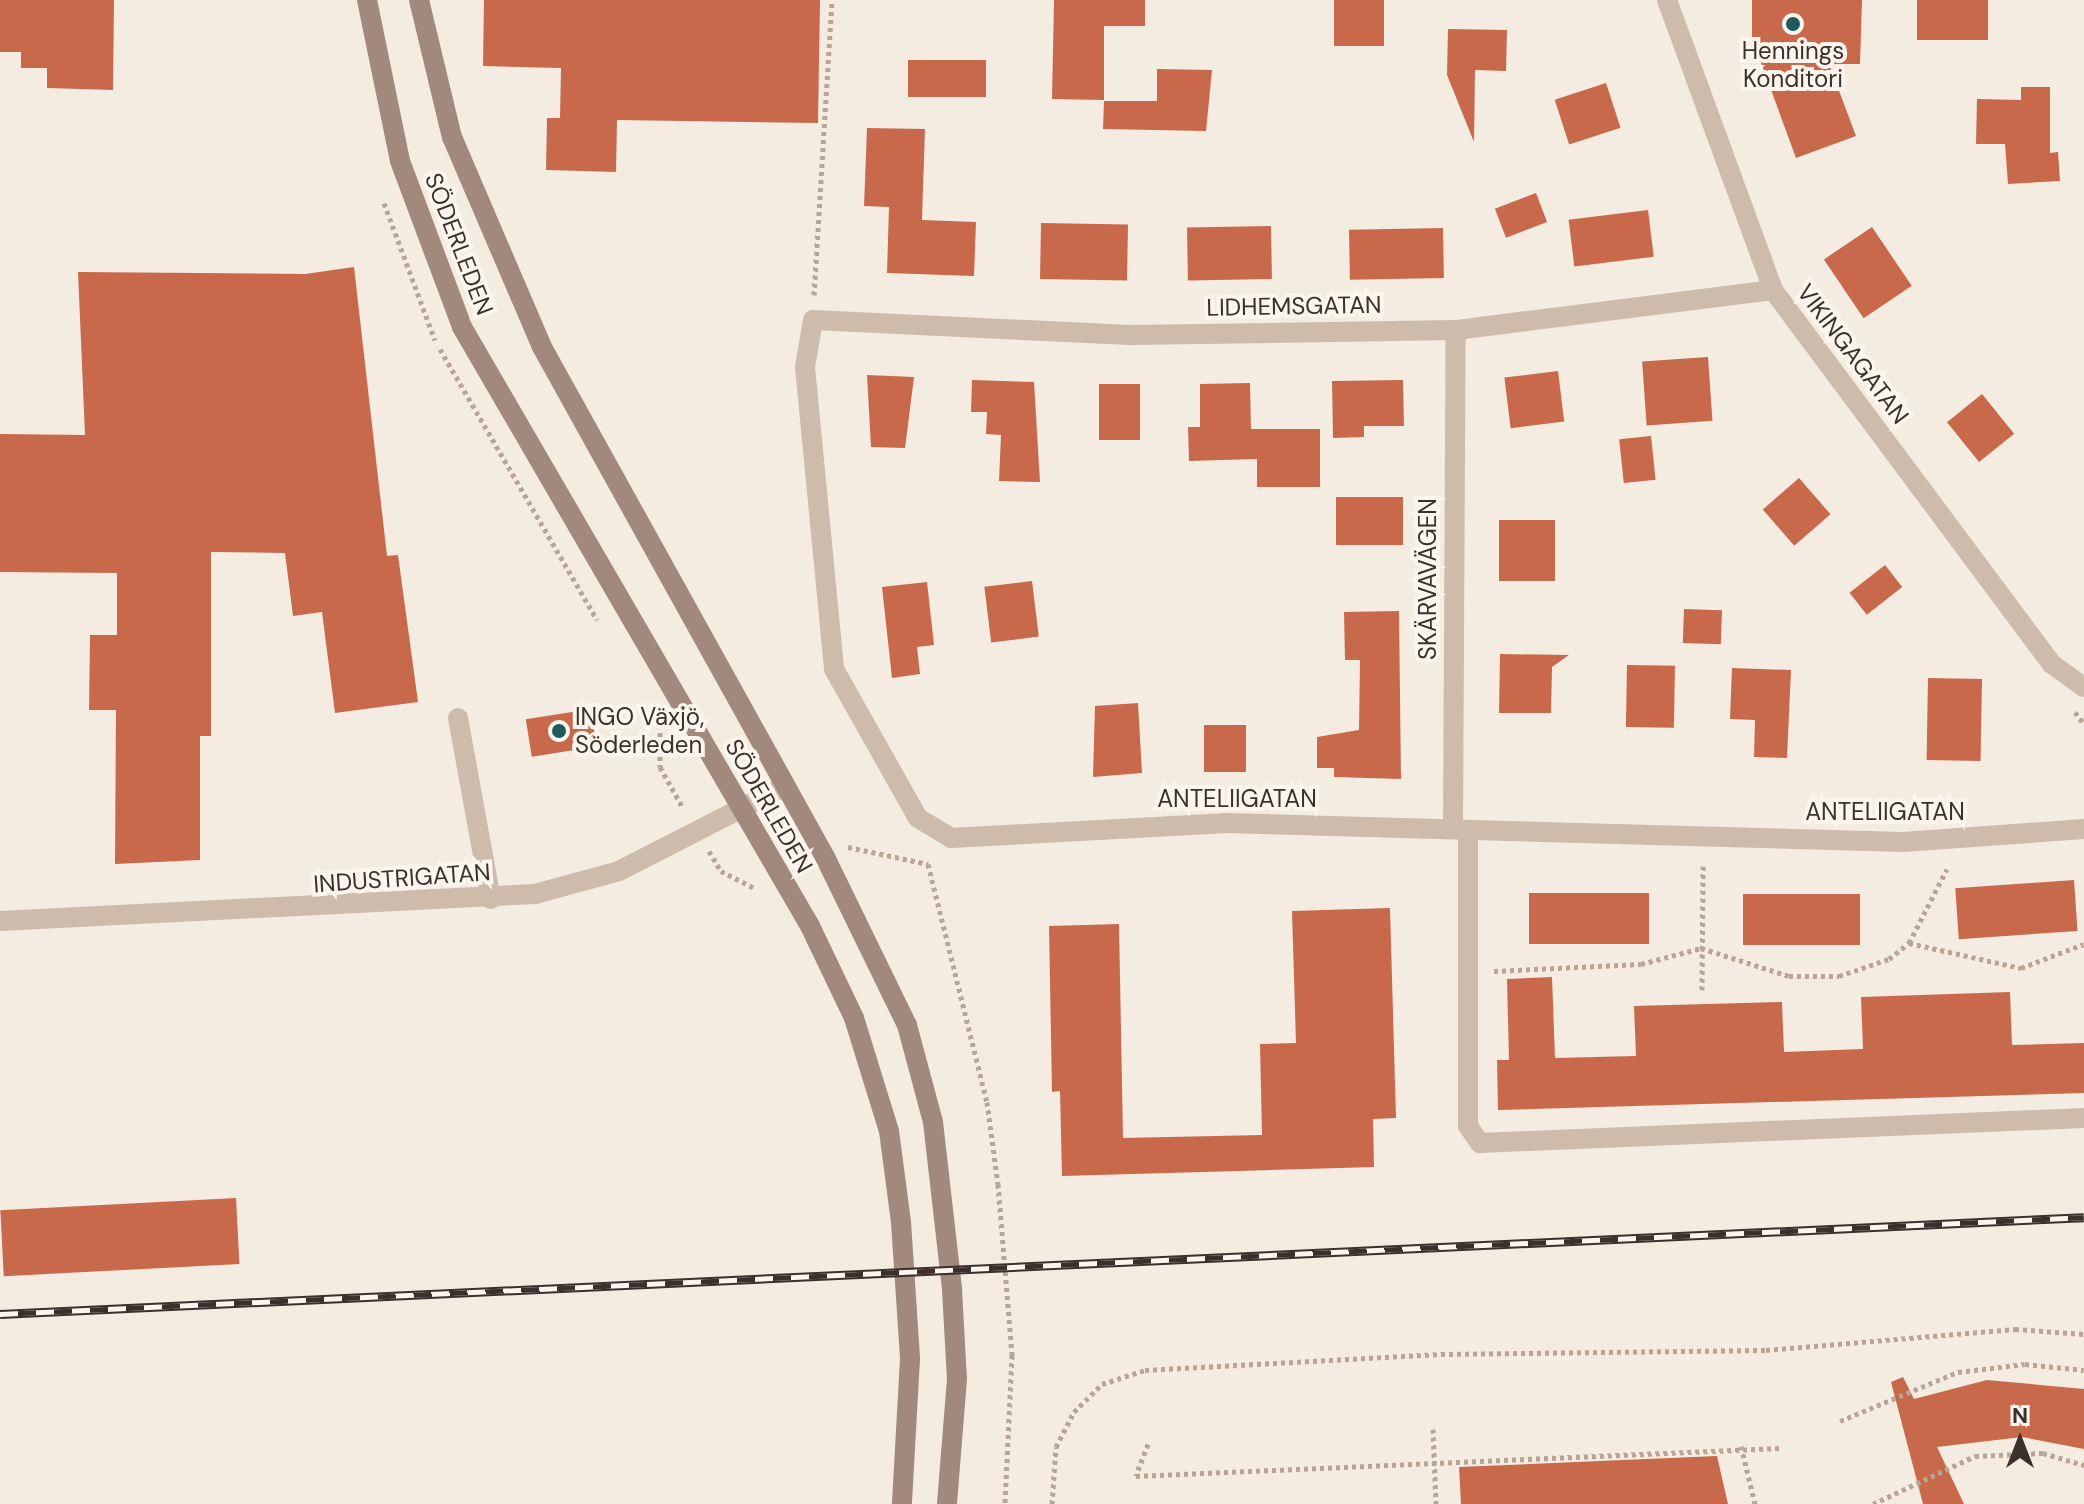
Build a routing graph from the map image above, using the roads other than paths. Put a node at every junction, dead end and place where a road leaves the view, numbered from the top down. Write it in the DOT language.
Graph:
graph roads {
  1 [pos="367,0"];
  2 [pos="419,0"];
  3 [pos="1667,0"];
  4 [pos="1773,290"];
  5 [pos="813,320"];
  6 [pos="1456,330"];
  7 [pos="2084,687"];
  8 [pos="458,718"];
  9 [pos="783,787"];
  10 [pos="740,809"];
  11 [pos="1460,829"];
  12 [pos="2084,829"];
  13 [pos="491,899"];
  14 [pos="0,921"];
  15 [pos="2084,1118"];
  16 [pos="902,1504"];
  17 [pos="947,1504"];
  1 -- 10 [label="street, SÖDERLEDEN"];
  2 -- 9 [label="street, SÖDERLEDEN"];
  3 -- 4 [label="street, VIKINGAGATAN"];
  4 -- 6 [label="street, LIDHEMSGATAN"];
  4 -- 7 [label="street, VIKINGAGATAN"];
  5 -- 6 [label="street, LIDHEMSGATAN"];
  5 -- 11 [label="street, ANTELIIGATAN"];
  6 -- 11 [label="street, SKÄRVAVÄGEN"];
  8 -- 13 [label="street"];
  9 -- 10 [label="street, INDUSTRIGATAN"];
  9 -- 17 [label="street, SÖDERLEDEN"];
  10 -- 13 [label="street, INDUSTRIGATAN"];
  10 -- 16 [label="street, SÖDERLEDEN"];
  11 -- 12 [label="street, ANTELIIGATAN"];
  11 -- 15 [label="street, SKÄRVAVÄGEN"];
  13 -- 14 [label="street, INDUSTRIGATAN"];
}
